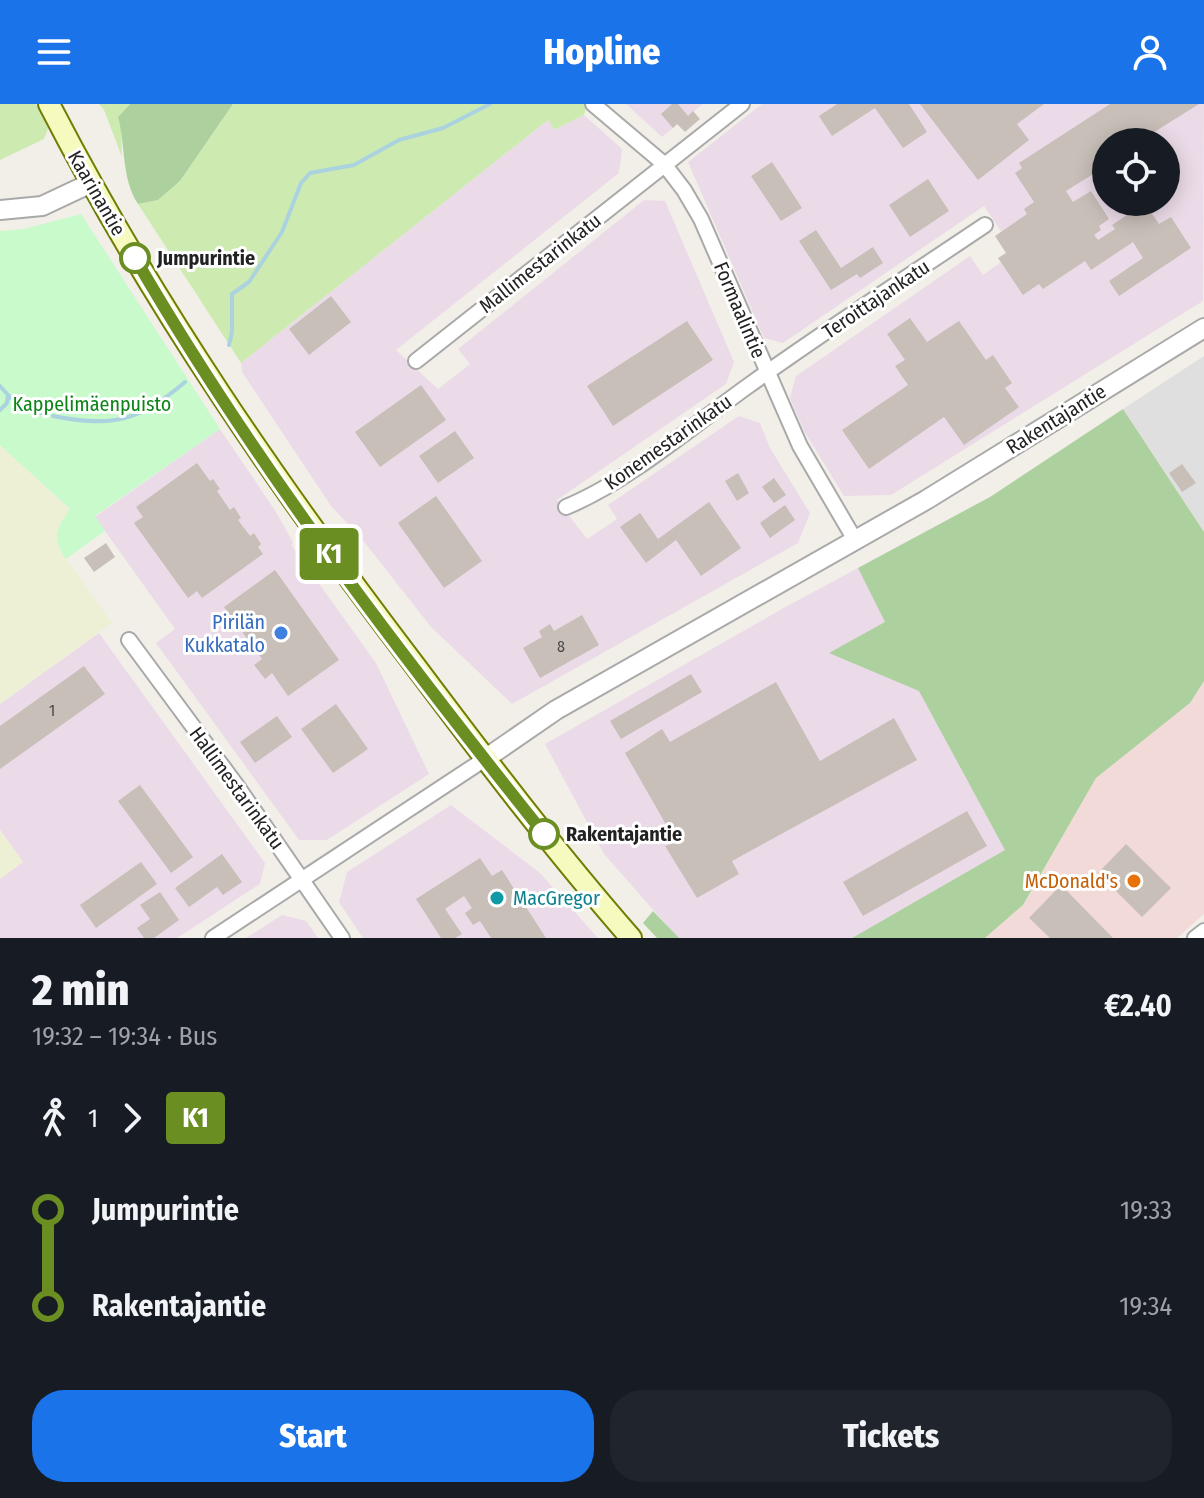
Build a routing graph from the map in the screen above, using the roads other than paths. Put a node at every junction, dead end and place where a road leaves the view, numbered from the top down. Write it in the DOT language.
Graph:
graph roads {
  1 [pos="49,104"];
  2 [pos="593,104"];
  3 [pos="742,104"];
  4 [pos="664,164"];
  5 [pos="91,183"];
  6 [pos="0,210"];
  7 [pos="985,225"];
  8 [pos="1204,328"];
  9 [pos="416,361"];
  10 [pos="767,372"];
  11 [pos="566,507"];
  12 [pos="855,540"];
  13 [pos="129,640"];
  14 [pos="485,759"];
  15 [pos="303,879"];
  16 [pos="1204,931"];
  17 [pos="213,938"];
  18 [pos="342,938"];
  19 [pos="631,938"];
  20 [pos="1195,938"];
  1 -- 5 [label="main road, Kaarinantie"];
  2 -- 4 [label="street, Formaalintie"];
  3 -- 4 [label="street, Mallimestarinkatu"];
  4 -- 9 [label="street, Mallimestarinkatu"];
  4 -- 10 [label="street, Formaalintie"];
  5 -- 6 [label="street"];
  5 -- 14 [label="main road, Kaarinantie"];
  7 -- 10 [label="street, Teroittajankatu"];
  8 -- 12 [label="street, Rakentajantie"];
  10 -- 11 [label="street, Konemestarinkatu"];
  10 -- 12 [label="street, Formaalintie"];
  12 -- 14 [label="street, Rakentajantie"];
  13 -- 15 [label="street, Hallimestarinkatu"];
  14 -- 15 [label="street, Rakentajantie"];
  14 -- 19 [label="main road, Kaarinantie"];
  15 -- 17 [label="street, Rakentajantie"];
  15 -- 18 [label="street, Hallimestarinkatu"];
  16 -- 20 [label="street"];
}
